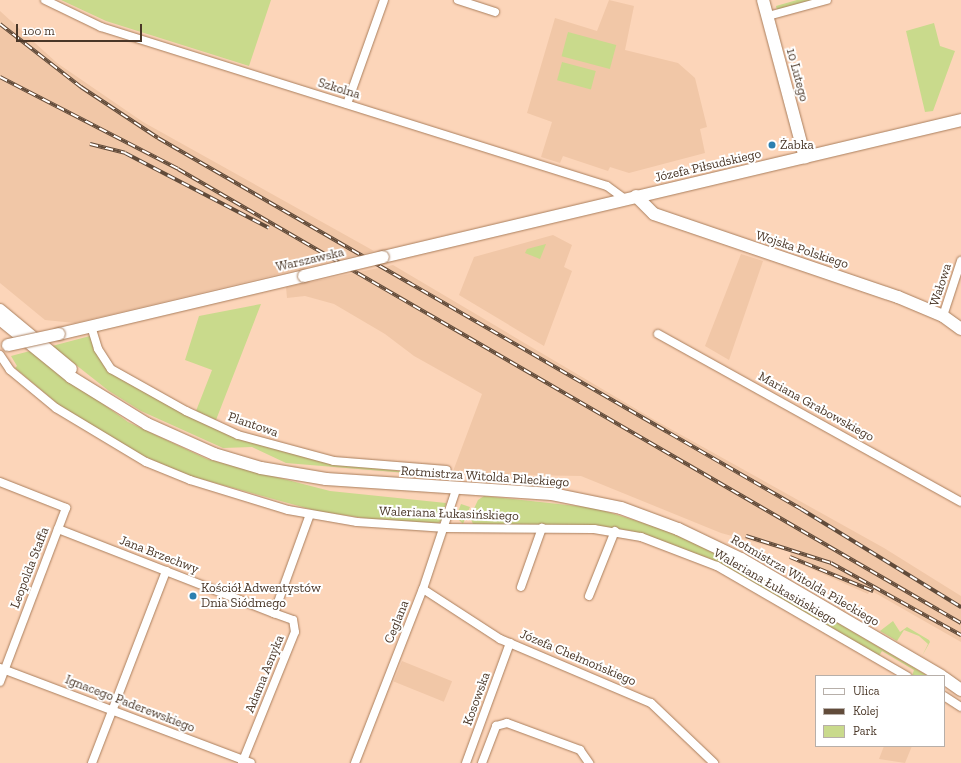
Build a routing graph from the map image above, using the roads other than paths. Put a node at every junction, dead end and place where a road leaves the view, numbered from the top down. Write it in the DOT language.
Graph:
graph roads {
  1 [pos="45,0"];
  2 [pos="384,0"];
  3 [pos="458,0"];
  4 [pos="763,0"];
  5 [pos="827,0"];
  6 [pos="495,12"];
  7 [pos="768,16"];
  8 [pos="347,104"];
  9 [pos="961,120"];
  10 [pos="804,158"];
  11 [pos="631,198"];
  12 [pos="961,261"];
  13 [pos="0,310"];
  14 [pos="943,316"];
  15 [pos="0,319"];
  16 [pos="91,326"];
  17 [pos="961,329"];
  18 [pos="658,334"];
  19 [pos="4,346"];
  20 [pos="0,355"];
  21 [pos="97,393"];
  22 [pos="447,470"];
  23 [pos="0,482"];
  24 [pos="457,488"];
  25 [pos="961,502"];
  26 [pos="310,514"];
  27 [pos="446,528"];
  28 [pos="542,528"];
  29 [pos="58,529"];
  30 [pos="615,531"];
  31 [pos="166,571"];
  32 [pos="521,587"];
  33 [pos="423,589"];
  34 [pos="589,596"];
  35 [pos="274,613"];
  36 [pos="510,643"];
  37 [pos="2,669"];
  38 [pos="905,675"];
  39 [pos="939,675"];
  40 [pos="945,679"];
  41 [pos="0,682"];
  42 [pos="961,690"];
  43 [pos="945,697"];
  44 [pos="961,707"];
  45 [pos="113,711"];
  46 [pos="245,762"];
  47 [pos="92,763"];
  48 [pos="355,763"];
  49 [pos="466,763"];
  50 [pos="482,763"];
  51 [pos="589,763"];
  52 [pos="714,763"];
  1 -- 8 [label="street, Szkolna"];
  2 -- 8 [label="street"];
  3 -- 6 [label="street"];
  4 -- 7 [label="main road, 10 Lutego"];
  5 -- 7 [label="street"];
  7 -- 10 [label="main road, 10 Lutego"];
  8 -- 11 [label="street, Szkolna"];
  9 -- 10 [label="main road, Józefa Piłsudskiego"];
  10 -- 11 [label="main road, Józefa Piłsudskiego"];
  11 -- 14 [label="main road, Wojska Polskiego"];
  11 -- 16 [label="main road, Warszawska, bridge"];
  12 -- 14 [label="street, Wałowa"];
  13 -- 21 [label="main road, Rotmistrza Witolda Pileckiego"];
  14 -- 17 [label="main road, Wojska Polskiego"];
  15 -- 21 [label="main road, Rotmistrza Witolda Pileckiego"];
  16 -- 19 [label="main road, Warszawska, bridge"];
  16 -- 22 [label="street, Plantowa"];
  18 -- 25 [label="street, Mariana Grabowskiego"];
  20 -- 26 [label="street, Waleriana Łukasińskiego"];
  21 -- 24 [label="main road, Rotmistrza Witolda Pileckiego"];
  23 -- 29 [label="street, Leopolda Staffa"];
  24 -- 27 [label="street, Ceglana"];
  24 -- 39 [label="main road, Rotmistrza Witolda Pileckiego"];
  26 -- 27 [label="street, Waleriana Łukasińskiego"];
  26 -- 35 [label="street"];
  27 -- 28 [label="street, Waleriana Łukasińskiego"];
  27 -- 33 [label="street, Ceglana"];
  28 -- 30 [label="street, Waleriana Łukasińskiego"];
  28 -- 32 [label="street"];
  29 -- 31 [label="street, Jana Brzechwy"];
  29 -- 37 [label="street, Leopolda Staffa"];
  30 -- 34 [label="street"];
  30 -- 38 [label="street, Waleriana Łukasińskiego"];
  31 -- 35 [label="street, Jana Brzechwy"];
  31 -- 45 [label="street"];
  33 -- 36 [label="street, Józefa Chełmońskiego"];
  33 -- 48 [label="street, Ceglana"];
  35 -- 46 [label="street, Adama Asnyka"];
  36 -- 49 [label="street, Kosowska"];
  36 -- 52 [label="street, Józefa Chełmońskiego"];
  37 -- 41 [label="street, Leopolda Staffa"];
  37 -- 45 [label="street, Ignacego Paderewskiego"];
  40 -- 42 [label="main road"];
  43 -- 44 [label="street"];
  45 -- 46 [label="street, Ignacego Paderewskiego"];
  45 -- 47 [label="street"];
  50 -- 51 [label="street"];
}
